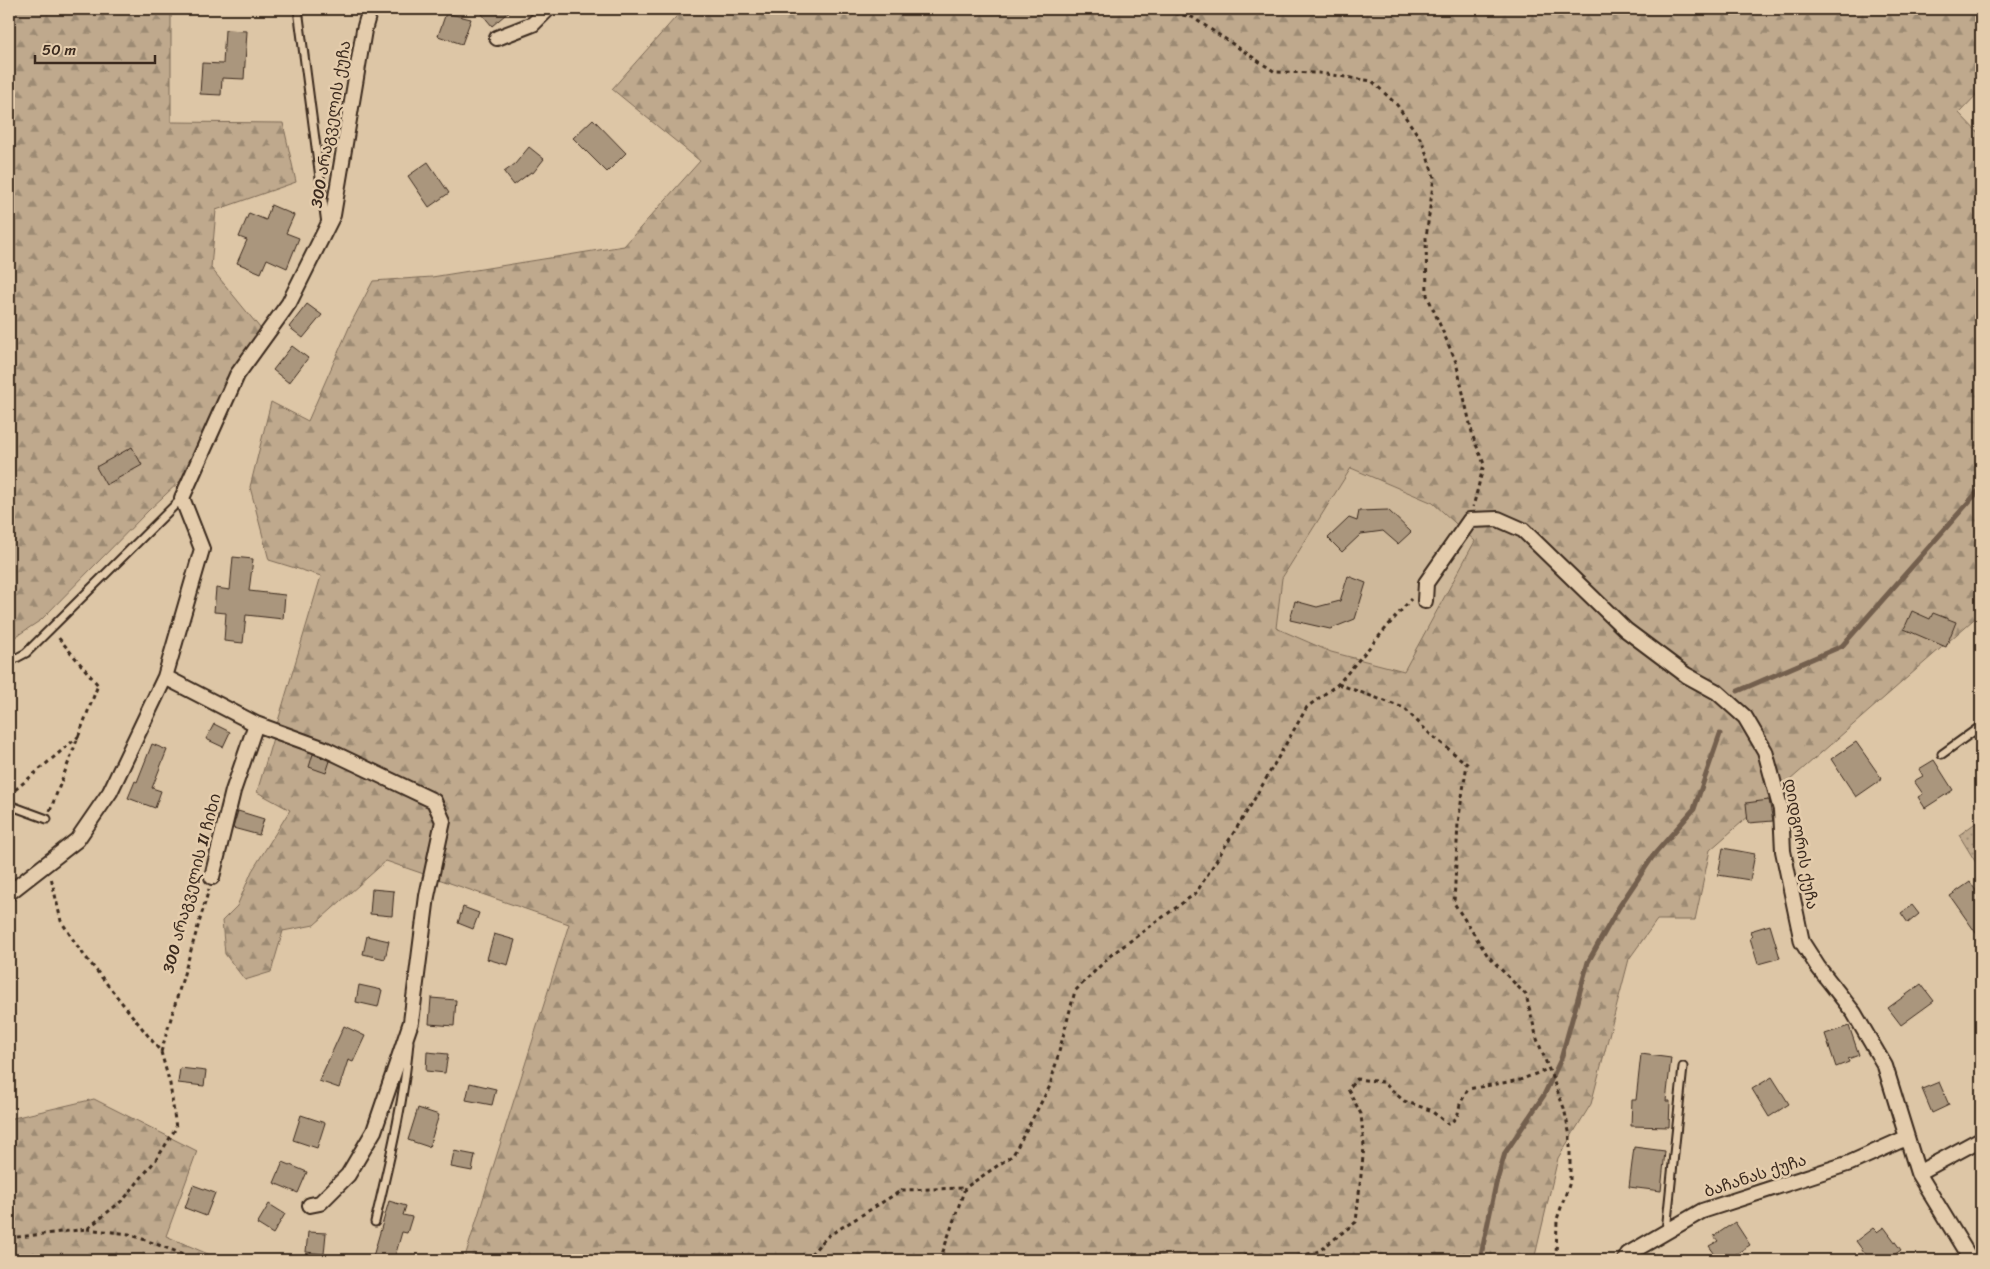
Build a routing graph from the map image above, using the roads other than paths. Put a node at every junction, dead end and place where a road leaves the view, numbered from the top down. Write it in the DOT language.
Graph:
graph roads {
  1 [pos="298,9"];
  2 [pos="370,9"];
  3 [pos="548,9"];
  4 [pos="497,38"];
  5 [pos="326,228"];
  6 [pos="182,498"];
  7 [pos="1425,601"];
  8 [pos="9,662"];
  9 [pos="164,677"];
  10 [pos="256,724"];
  11 [pos="1981,726"];
  12 [pos="1942,754"];
  13 [pos="9,805"];
  14 [pos="47,818"];
  15 [pos="212,876"];
  16 [pos="9,893"];
  17 [pos="411,1022"];
  18 [pos="1684,1067"];
  19 [pos="1906,1138"];
  20 [pos="1981,1139"];
  21 [pos="1918,1173"];
  22 [pos="310,1205"];
  23 [pos="375,1222"];
  24 [pos="1666,1232"];
  25 [pos="1625,1260"];
  26 [pos="1971,1260"];
  1 -- 5 [label="lane"];
  2 -- 5 [label="street, 300 არაგველის ქუჩა"];
  3 -- 4 [label="street"];
  5 -- 6 [label="street, 300 არაგველის ქუჩა"];
  6 -- 8 [label="lane"];
  6 -- 9 [label="street"];
  7 -- 19 [label="street, დიდგორის ქუჩა"];
  9 -- 10 [label="street"];
  9 -- 16 [label="street"];
  10 -- 15 [label="street, 300 არაგველის II ჩიხი"];
  10 -- 17 [label="street"];
  11 -- 12 [label="lane"];
  13 -- 14 [label="lane"];
  17 -- 22 [label="street"];
  17 -- 23 [label="lane"];
  18 -- 24 [label="lane"];
  19 -- 21 [label="street, დიდგორის ქუჩა"];
  19 -- 24 [label="street, ბაჩანას ქუჩა"];
  20 -- 21 [label="street"];
  21 -- 26 [label="street, დიდგორის ქუჩა"];
  24 -- 25 [label="street, ბაჩანას ქუჩა"];
}
